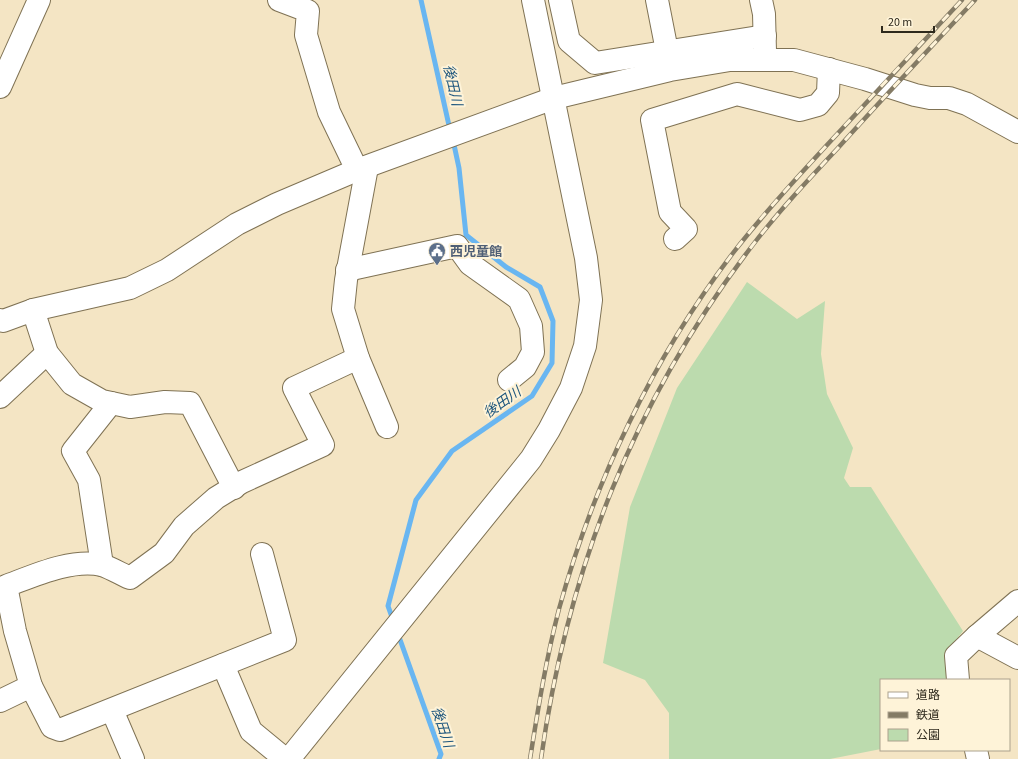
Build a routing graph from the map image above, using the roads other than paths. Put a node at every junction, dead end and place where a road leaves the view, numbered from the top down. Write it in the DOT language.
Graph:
graph roads {
  1 [pos="39,0"];
  2 [pos="279,0"];
  3 [pos="533,0"];
  4 [pos="560,0"];
  5 [pos="657,0"];
  6 [pos="761,0"];
  7 [pos="765,36"];
  8 [pos="667,52"];
  9 [pos="766,60"];
  10 [pos="829,69"];
  11 [pos="0,87"];
  12 [pos="554,98"];
  13 [pos="1018,132"];
  14 [pos="362,168"];
  15 [pos="674,239"];
  16 [pos="348,270"];
  17 [pos="33,310"];
  18 [pos="0,320"];
  19 [pos="47,353"];
  20 [pos="358,358"];
  21 [pos="509,380"];
  22 [pos="0,397"];
  23 [pos="111,403"];
  24 [pos="387,427"];
  25 [pos="234,488"];
  26 [pos="262,554"];
  27 [pos="102,565"];
  28 [pos="1018,601"];
  29 [pos="977,636"];
  30 [pos="1018,658"];
  31 [pos="224,665"];
  32 [pos="958,679"];
  33 [pos="31,686"];
  34 [pos="0,701"];
  35 [pos="112,710"];
  36 [pos="133,759"];
  37 [pos="285,759"];
  38 [pos="289,759"];
  1 -- 11 [label="street"];
  2 -- 14 [label="street"];
  3 -- 12 [label="street"];
  4 -- 8 [label="street"];
  5 -- 8 [label="street"];
  6 -- 7 [label="street"];
  7 -- 8 [label="street"];
  7 -- 9 [label="street"];
  9 -- 10 [label="street"];
  9 -- 12 [label="street"];
  10 -- 13 [label="street"];
  10 -- 15 [label="street"];
  12 -- 14 [label="street"];
  12 -- 38 [label="street"];
  14 -- 16 [label="street"];
  14 -- 17 [label="street"];
  16 -- 20 [label="street"];
  16 -- 21 [label="street"];
  17 -- 18 [label="street"];
  17 -- 19 [label="street"];
  19 -- 22 [label="street"];
  19 -- 23 [label="street"];
  20 -- 24 [label="street"];
  20 -- 25 [label="street"];
  23 -- 25 [label="street"];
  23 -- 27 [label="street"];
  25 -- 27 [label="street"];
  26 -- 31 [label="street"];
  27 -- 33 [label="street"];
  28 -- 29 [label="street"];
  29 -- 30 [label="street"];
  29 -- 32 [label="street"];
  31 -- 35 [label="street"];
  31 -- 37 [label="street"];
  33 -- 34 [label="street"];
  33 -- 35 [label="street"];
  35 -- 36 [label="street"];
}
